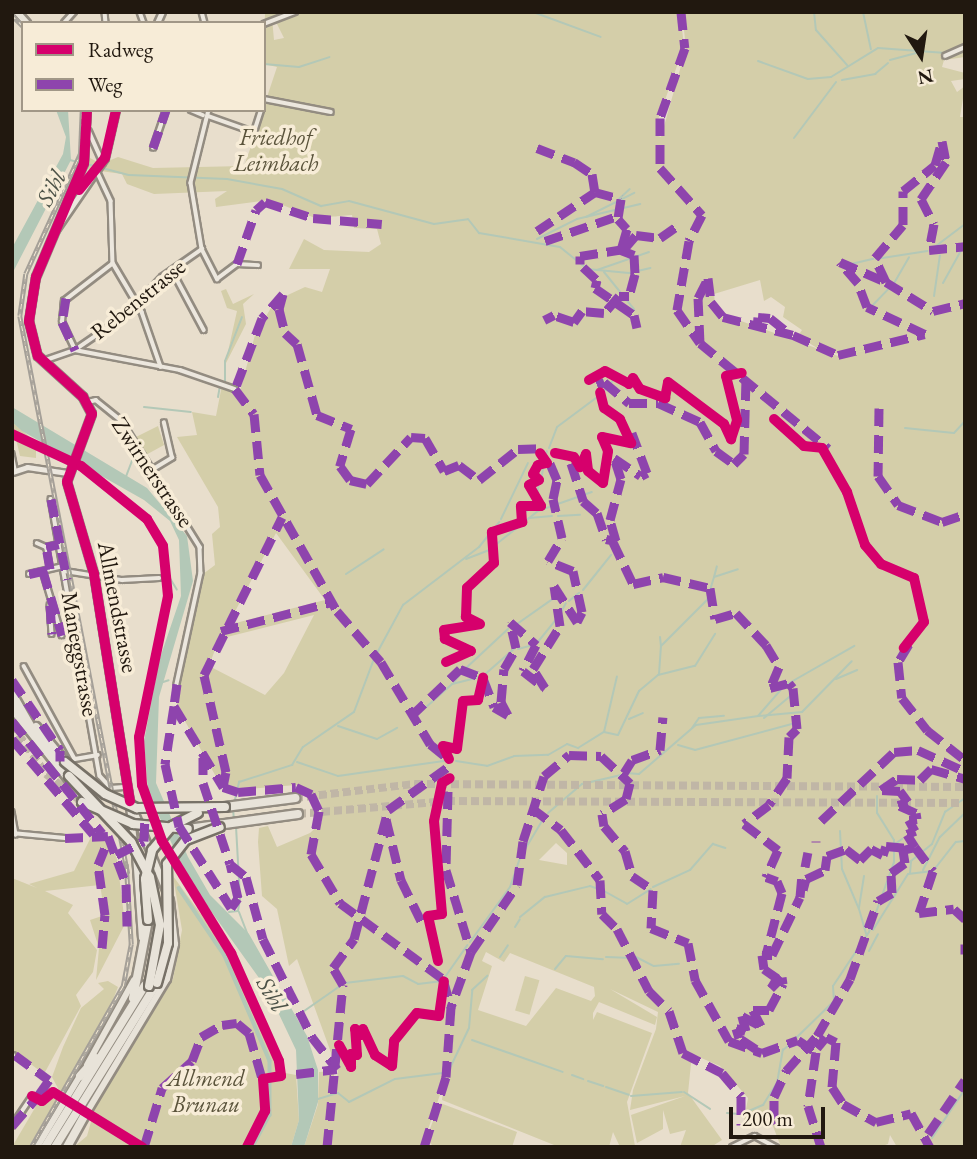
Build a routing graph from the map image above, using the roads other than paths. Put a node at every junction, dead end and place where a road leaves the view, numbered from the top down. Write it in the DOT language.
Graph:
graph roads {
  1 [pos="295,12"];
  2 [pos="266,23"];
  3 [pos="965,47"];
  4 [pos="945,56"];
  5 [pos="266,99"];
  6 [pos="87,112"];
  7 [pos="115,112"];
  8 [pos="165,112"];
  9 [pos="197,112"];
  10 [pos="208,112"];
  11 [pos="260,112"];
  12 [pos="331,112"];
  13 [pos="206,115"];
  14 [pos="89,131"];
  15 [pos="153,148"];
  16 [pos="100,167"];
  17 [pos="54,232"];
  18 [pos="202,249"];
  19 [pos="113,263"];
  20 [pos="258,265"];
  21 [pos="172,270"];
  22 [pos="138,304"];
  23 [pos="204,330"];
  24 [pos="75,350"];
  25 [pos="42,361"];
  26 [pos="162,367"];
  27 [pos="235,388"];
  28 [pos="88,402"];
  29 [pos="164,423"];
  30 [pos="12,454"];
  31 [pos="14,471"];
  32 [pos="150,471"];
  33 [pos="68,473"];
  34 [pos="51,499"];
  35 [pos="37,543"];
  36 [pos="60,544"];
  37 [pos="46,547"];
  38 [pos="64,568"];
  39 [pos="50,569"];
  40 [pos="43,571"];
  41 [pos="94,574"];
  42 [pos="29,575"];
  43 [pos="159,578"];
  44 [pos="50,605"];
  45 [pos="52,634"];
  46 [pos="62,635"];
  47 [pos="24,666"];
  48 [pos="177,684"];
  49 [pos="12,693"];
  50 [pos="12,708"];
  51 [pos="98,755"];
  52 [pos="51,760"];
  53 [pos="127,787"];
  54 [pos="295,798"];
  55 [pos="130,801"];
  56 [pos="82,802"];
  57 [pos="225,807"];
  58 [pos="12,812"];
  59 [pos="298,814"];
  60 [pos="220,827"];
  61 [pos="14,834"];
  62 [pos="65,838"];
  63 [pos="149,852"];
  64 [pos="136,854"];
  65 [pos="147,984"];
  66 [pos="113,1038"];
  67 [pos="80,1076"];
  68 [pos="32,1096"];
  69 [pos="85,1100"];
  70 [pos="68,1111"];
  71 [pos="85,1114"];
  72 [pos="12,1126"];
  73 [pos="43,1147"];
  74 [pos="62,1147"];
  75 [pos="732,1147"];
  76 [pos="776,1147"];
  1 -- 2 [label="street"];
  3 -- 4 [label="street"];
  5 -- 12 [label="street"];
  6 -- 14 [label="main road"];
  7 -- 16 [label="street"];
  8 -- 15 [label="street"];
  9 -- 13 [label="street"];
  10 -- 13 [label="street"];
  11 -- 13 [label="street"];
  13 -- 18 [label="street"];
  14 -- 16 [label="street"];
  14 -- 17 [label="main road"];
  16 -- 17 [label="street"];
  16 -- 19 [label="street"];
  17 -- 25 [label="main road"];
  18 -- 20 [label="street"];
  18 -- 21 [label="street, Rebenstrasse"];
  19 -- 22 [label="street"];
  19 -- 24 [label="street"];
  21 -- 22 [label="street, Rebenstrasse"];
  21 -- 23 [label="street"];
  22 -- 24 [label="street, Rebenstrasse"];
  22 -- 26 [label="street"];
  24 -- 25 [label="street"];
  24 -- 26 [label="street"];
  25 -- 28 [label="main road"];
  26 -- 27 [label="street"];
  28 -- 32 [label="street, Zwirnerstrasse"];
  28 -- 33 [label="main road"];
  29 -- 32 [label="street"];
  30 -- 31 [label="street"];
  31 -- 33 [label="main road"];
  32 -- 48 [label="street, Zwirnerstrasse"];
  33 -- 41 [label="main road, Allmendstrasse"];
  34 -- 36 [label="street, Maneggstrasse"];
  35 -- 37 [label="street"];
  36 -- 37 [label="street"];
  36 -- 38 [label="street, Maneggstrasse"];
  37 -- 39 [label="street"];
  38 -- 39 [label="street"];
  38 -- 41 [label="street"];
  38 -- 51 [label="street, Maneggstrasse"];
  39 -- 40 [label="street"];
  40 -- 42 [label="street"];
  40 -- 44 [label="street"];
  41 -- 43 [label="street"];
  41 -- 53 [label="main road, Allmendstrasse"];
  44 -- 45 [label="street"];
  44 -- 46 [label="street"];
  47 -- 51 [label="street"];
  49 -- 52 [label="highway"];
  49 -- 57 [label="highway, bridge"];
  50 -- 52 [label="highway"];
  51 -- 53 [label="street, Maneggstrasse"];
  52 -- 65 [label="highway, bridge"];
  53 -- 55 [label="main road, Allmendstrasse"];
  54 -- 57 [label="highway"];
  55 -- 63 [label="main road, Allmendstrasse"];
  55 -- 64 [label="main road, Allmendstrasse"];
  56 -- 60 [label="highway, bridge"];
  57 -- 65 [label="highway, bridge"];
  58 -- 61 [label="street"];
  59 -- 60 [label="highway"];
  60 -- 65 [label="highway, bridge"];
  61 -- 62 [label="street"];
  63 -- 64 [label="main road"];
  63 -- 71 [label="main road, Allmendstrasse"];
  64 -- 67 [label="main road, Allmendstrasse"];
  65 -- 66 [label="highway"];
  65 -- 69 [label="highway"];
  66 -- 67 [label="highway"];
  66 -- 70 [label="highway"];
  67 -- 73 [label="main road, Allmendstrasse"];
  68 -- 72 [label="street"];
  69 -- 74 [label="highway"];
  69 -- 74 [label="highway"];
  70 -- 73 [label="highway"];
  70 -- 73 [label="highway"];
  71 -- 74 [label="highway"];
  75 -- 76 [label="street"];
}
